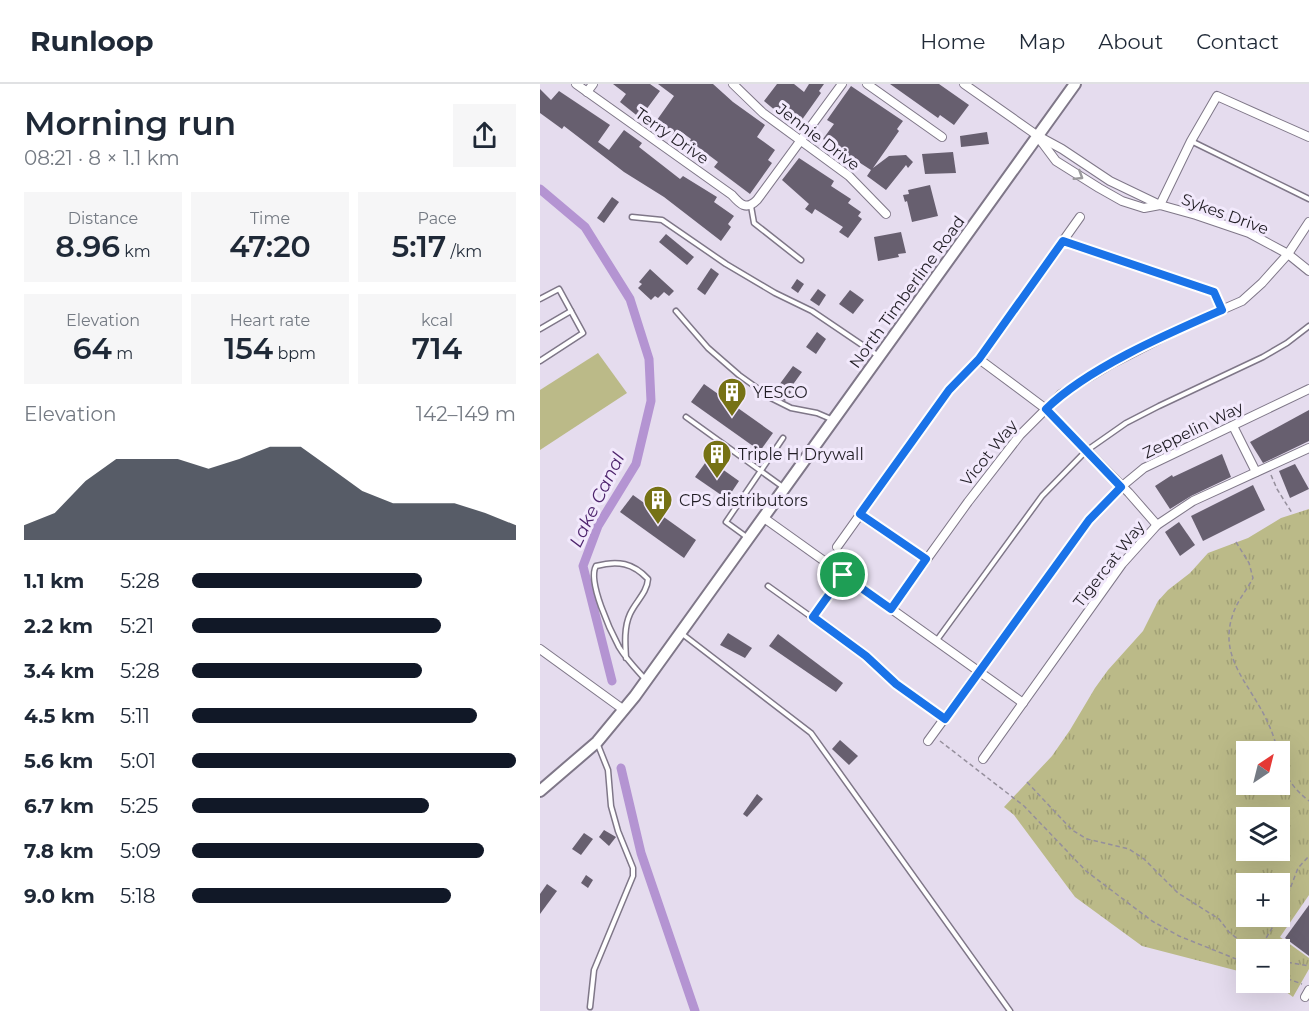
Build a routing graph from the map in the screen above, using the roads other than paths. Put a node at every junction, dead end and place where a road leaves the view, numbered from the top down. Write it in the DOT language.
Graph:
graph roads {
  1 [pos="576,84"];
  2 [pos="593,84"];
  3 [pos="733,84"];
  4 [pos="842,84"];
  5 [pos="867,84"];
  6 [pos="964,84"];
  7 [pos="1075,84"];
  8 [pos="587,92"];
  9 [pos="1038,136"];
  10 [pos="942,137"];
  11 [pos="1309,137"];
  12 [pos="801,141"];
  13 [pos="1191,141"];
  14 [pos="1309,199"];
  15 [pos="751,206"];
  16 [pos="1160,206"];
  17 [pos="886,214"];
  18 [pos="1080,217"];
  19 [pos="632,218"];
  20 [pos="1309,222"];
  21 [pos="1063,241"];
  22 [pos="1288,254"];
  23 [pos="801,260"];
  24 [pos="1309,271"];
  25 [pos="540,299"];
  26 [pos="1222,310"];
  27 [pos="571,311"];
  28 [pos="676,311"];
  29 [pos="1309,326"];
  30 [pos="540,329"];
  31 [pos="879,357"];
  32 [pos="979,359"];
  33 [pos="540,362"];
  34 [pos="1309,389"];
  35 [pos="1046,409"];
  36 [pos="686,417"];
  37 [pos="834,421"];
  38 [pos="1233,426"];
  39 [pos="783,438"];
  40 [pos="1309,448"];
  41 [pos="1086,451"];
  42 [pos="760,471"];
  43 [pos="1256,472"];
  44 [pos="1121,487"];
  45 [pos="785,488"];
  46 [pos="860,514"];
  47 [pos="764,518"];
  48 [pos="1157,525"];
  49 [pos="749,538"];
  50 [pos="837,547"];
  51 [pos="926,559"];
  52 [pos="843,575"];
  53 [pos="768,586"];
  54 [pos="891,609"];
  55 [pos="813,617"];
  56 [pos="681,633"];
  57 [pos="936,641"];
  58 [pos="540,649"];
  59 [pos="626,658"];
  60 [pos="978,671"];
  61 [pos="646,680"];
  62 [pos="1023,703"];
  63 [pos="624,710"];
  64 [pos="945,719"];
  65 [pos="928,741"];
  66 [pos="597,742"];
  67 [pos="983,759"];
  68 [pos="540,791"];
  69 [pos="590,1007"];
  70 [pos="1010,1011"];
  1 -- 8 [label="street, Terry Drive"];
  2 -- 8 [label="street"];
  3 -- 12 [label="street, Jennie Drive"];
  4 -- 12 [label="street"];
  5 -- 10 [label="street"];
  6 -- 9 [label="street"];
  7 -- 9 [label="main road, North Timberline Road"];
  8 -- 15 [label="street, Terry Drive"];
  9 -- 16 [label="street"];
  9 -- 16 [label="street, one-way"];
  9 -- 31 [label="main road, North Timberline Road"];
  11 -- 13 [label="street"];
  12 -- 15 [label="street"];
  12 -- 17 [label="street, Jennie Drive"];
  13 -- 14 [label="lane"];
  13 -- 16 [label="street"];
  15 -- 23 [label="lane"];
  16 -- 22 [label="street, Sykes Drive"];
  18 -- 21 [label="street"];
  19 -- 31 [label="lane"];
  20 -- 22 [label="street, Vicot Way"];
  21 -- 26 [label="street"];
  21 -- 32 [label="street"];
  22 -- 24 [label="street, Sykes Drive"];
  22 -- 26 [label="street, Vicot Way"];
  25 -- 27 [label="lane"];
  26 -- 35 [label="street, Vicot Way"];
  27 -- 30 [label="lane"];
  27 -- 33 [label="lane"];
  28 -- 37 [label="lane"];
  29 -- 41 [label="lane"];
  31 -- 37 [label="main road, North Timberline Road"];
  32 -- 35 [label="street"];
  32 -- 46 [label="street"];
  34 -- 38 [label="street, Zeppelin Way"];
  35 -- 41 [label="street"];
  35 -- 51 [label="street, Vicot Way"];
  36 -- 42 [label="lane"];
  37 -- 45 [label="main road, North Timberline Road"];
  38 -- 43 [label="street"];
  38 -- 44 [label="street, Zeppelin Way"];
  39 -- 42 [label="lane"];
  40 -- 43 [label="street, Tigercat Way"];
  41 -- 44 [label="street"];
  41 -- 57 [label="lane"];
  42 -- 45 [label="lane"];
  42 -- 49 [label="lane"];
  43 -- 48 [label="street, Tigercat Way"];
  44 -- 48 [label="street"];
  44 -- 60 [label="street, Zeppelin Way"];
  45 -- 47 [label="main road, North Timberline Road"];
  46 -- 50 [label="street"];
  46 -- 51 [label="street"];
  47 -- 49 [label="main road, North Timberline Road"];
  47 -- 52 [label="street"];
  48 -- 62 [label="street, Tigercat Way"];
  49 -- 56 [label="main road, North Timberline Road"];
  51 -- 54 [label="street, Vicot Way"];
  52 -- 54 [label="street"];
  52 -- 55 [label="lane"];
  53 -- 55 [label="lane"];
  54 -- 57 [label="street"];
  55 -- 64 [label="lane"];
  56 -- 61 [label="main road, North Timberline Road"];
  56 -- 70 [label="lane"];
  57 -- 60 [label="street"];
  58 -- 63 [label="street"];
  59 -- 59 [label="lane"];
  59 -- 61 [label="lane"];
  60 -- 62 [label="street"];
  60 -- 64 [label="street, Zeppelin Way"];
  61 -- 63 [label="main road, North Timberline Road"];
  62 -- 67 [label="street, Tigercat Way"];
  63 -- 66 [label="main road, North Timberline Road"];
  64 -- 65 [label="street, Zeppelin Way"];
  66 -- 68 [label="main road, North Timberline Road"];
  66 -- 69 [label="lane"];
}
